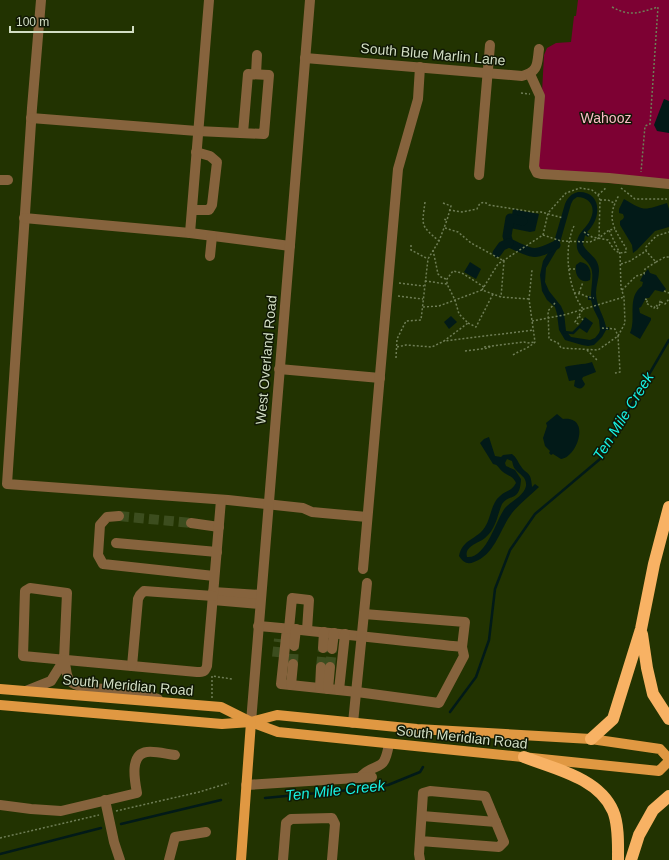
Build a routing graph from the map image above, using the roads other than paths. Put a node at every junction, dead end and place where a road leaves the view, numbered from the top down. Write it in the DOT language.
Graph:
graph roads {
  1 [pos="41,0"];
  2 [pos="209,0"];
  3 [pos="310,0"];
  4 [pos="490,45"];
  5 [pos="539,49"];
  6 [pos="257,55"];
  7 [pos="305,58"];
  8 [pos="420,67"];
  9 [pos="487,73"];
  10 [pos="256,74"];
  11 [pos="530,74"];
  12 [pos="31,118"];
  13 [pos="197,131"];
  14 [pos="243,133"];
  15 [pos="196,152"];
  16 [pos="478,175"];
  17 [pos="669,184"];
  18 [pos="192,210"];
  19 [pos="24,218"];
  20 [pos="190,233"];
  21 [pos="212,236"];
  22 [pos="290,246"];
  23 [pos="210,256"];
  24 [pos="279,369"];
  25 [pos="380,378"];
  26 [pos="221,500"];
  27 [pos="268,505"];
  28 [pos="669,507"];
  29 [pos="119,516"];
  30 [pos="367,517"];
  31 [pos="191,523"];
  32 [pos="219,527"];
  33 [pos="116,543"];
  34 [pos="217,552"];
  35 [pos="363,569"];
  36 [pos="214,576"];
  37 [pos="367,583"];
  38 [pos="213,596"];
  39 [pos="261,599"];
  40 [pos="364,614"];
  41 [pos="258,626"];
  42 [pos="288,628"];
  43 [pos="641,629"];
  44 [pos="307,630"];
  45 [pos="329,633"];
  46 [pos="345,634"];
  47 [pos="362,636"];
  48 [pos="279,639"];
  49 [pos="294,646"];
  50 [pos="462,647"];
  51 [pos="328,649"];
  52 [pos="278,657"];
  53 [pos="64,660"];
  54 [pos="293,664"];
  55 [pos="132,666"];
  56 [pos="326,667"];
  57 [pos="286,685"];
  58 [pos="0,689"];
  59 [pos="324,689"];
  60 [pos="339,690"];
  61 [pos="26,691"];
  62 [pos="357,692"];
  63 [pos="170,703"];
  64 [pos="0,705"];
  65 [pos="668,718"];
  66 [pos="251,722"];
  67 [pos="353,723"];
  68 [pos="591,739"];
  69 [pos="389,744"];
  70 [pos="175,755"];
  71 [pos="524,758"];
  72 [pos="669,760"];
  73 [pos="372,777"];
  74 [pos="360,778"];
  75 [pos="246,785"];
  76 [pos="669,796"];
  77 [pos="105,800"];
  78 [pos="0,805"];
  79 [pos="422,816"];
  80 [pos="496,822"];
  81 [pos="206,832"];
  82 [pos="420,841"];
  83 [pos="120,860"];
  84 [pos="169,860"];
  85 [pos="241,860"];
  86 [pos="283,860"];
  87 [pos="332,860"];
  88 [pos="420,860"];
  89 [pos="618,860"];
  90 [pos="631,860"];
  1 -- 12 [label="street"];
  2 -- 13 [label="street"];
  3 -- 7 [label="street, West Overland Road"];
  4 -- 9 [label="street"];
  5 -- 11 [label="street"];
  6 -- 10 [label="street"];
  7 -- 8 [label="street, South Blue Marlin Lane"];
  7 -- 22 [label="street, West Overland Road"];
  8 -- 9 [label="street, South Blue Marlin Lane"];
  8 -- 25 [label="street"];
  9 -- 11 [label="street, South Blue Marlin Lane"];
  9 -- 16 [label="street"];
  10 -- 14 [label="street"];
  10 -- 14 [label="street"];
  11 -- 17 [label="street"];
  12 -- 13 [label="street"];
  12 -- 19 [label="street"];
  13 -- 14 [label="street"];
  13 -- 15 [label="street"];
  15 -- 18 [label="street"];
  15 -- 18 [label="street"];
  18 -- 20 [label="street"];
  19 -- 20 [label="street"];
  19 -- 26 [label="street"];
  20 -- 21 [label="street"];
  21 -- 22 [label="street"];
  21 -- 23 [label="street"];
  22 -- 24 [label="street, West Overland Road"];
  24 -- 25 [label="street"];
  24 -- 27 [label="street, West Overland Road"];
  25 -- 30 [label="street"];
  26 -- 27 [label="street"];
  26 -- 32 [label="street"];
  27 -- 30 [label="street"];
  27 -- 39 [label="street, West Overland Road"];
  28 -- 43 [label="highway"];
  29 -- 36 [label="street"];
  30 -- 35 [label="street"];
  31 -- 32 [label="street"];
  32 -- 34 [label="street"];
  33 -- 34 [label="street"];
  34 -- 36 [label="street"];
  36 -- 38 [label="street"];
  37 -- 40 [label="street"];
  38 -- 39 [label="street"];
  38 -- 55 [label="street"];
  38 -- 55 [label="street"];
  39 -- 41 [label="street, West Overland Road"];
  40 -- 47 [label="street"];
  40 -- 50 [label="street"];
  41 -- 42 [label="street"];
  41 -- 66 [label="street, West Overland Road"];
  42 -- 44 [label="street"];
  42 -- 44 [label="street"];
  42 -- 48 [label="street"];
  42 -- 49 [label="street"];
  42 -- 57 [label="street"];
  43 -- 65 [label="highway"];
  43 -- 68 [label="highway"];
  44 -- 45 [label="street"];
  45 -- 46 [label="street"];
  45 -- 51 [label="street"];
  46 -- 47 [label="street"];
  46 -- 60 [label="street"];
  47 -- 50 [label="street"];
  47 -- 62 [label="street"];
  50 -- 62 [label="street"];
  52 -- 57 [label="street"];
  53 -- 53 [label="street"];
  53 -- 55 [label="street"];
  53 -- 61 [label="street"];
  53 -- 63 [label="street"];
  54 -- 57 [label="street"];
  56 -- 59 [label="street"];
  57 -- 59 [label="street"];
  58 -- 61 [label="main road, South Meridian Road"];
  59 -- 60 [label="street"];
  60 -- 62 [label="street"];
  61 -- 63 [label="main road, South Meridian Road"];
  62 -- 67 [label="street"];
  63 -- 66 [label="main road, South Meridian Road"];
  64 -- 66 [label="main road, South Meridian Road"];
  66 -- 67 [label="main road, South Meridian Road"];
  66 -- 69 [label="main road, South Meridian Road"];
  66 -- 75 [label="main road"];
  67 -- 68 [label="main road, South Meridian Road"];
  68 -- 72 [label="main road, South Meridian Road"];
  69 -- 71 [label="main road, South Meridian Road"];
  69 -- 74 [label="street"];
  70 -- 77 [label="street"];
  71 -- 72 [label="main road, South Meridian Road"];
  71 -- 89 [label="highway"];
  73 -- 74 [label="street"];
  74 -- 75 [label="street"];
  75 -- 85 [label="main road"];
  76 -- 90 [label="highway"];
  77 -- 78 [label="street"];
  77 -- 83 [label="street"];
  79 -- 80 [label="street"];
  79 -- 80 [label="street"];
  79 -- 82 [label="street"];
  80 -- 82 [label="street"];
  81 -- 84 [label="street"];
  82 -- 88 [label="street"];
  86 -- 87 [label="street"];
}
